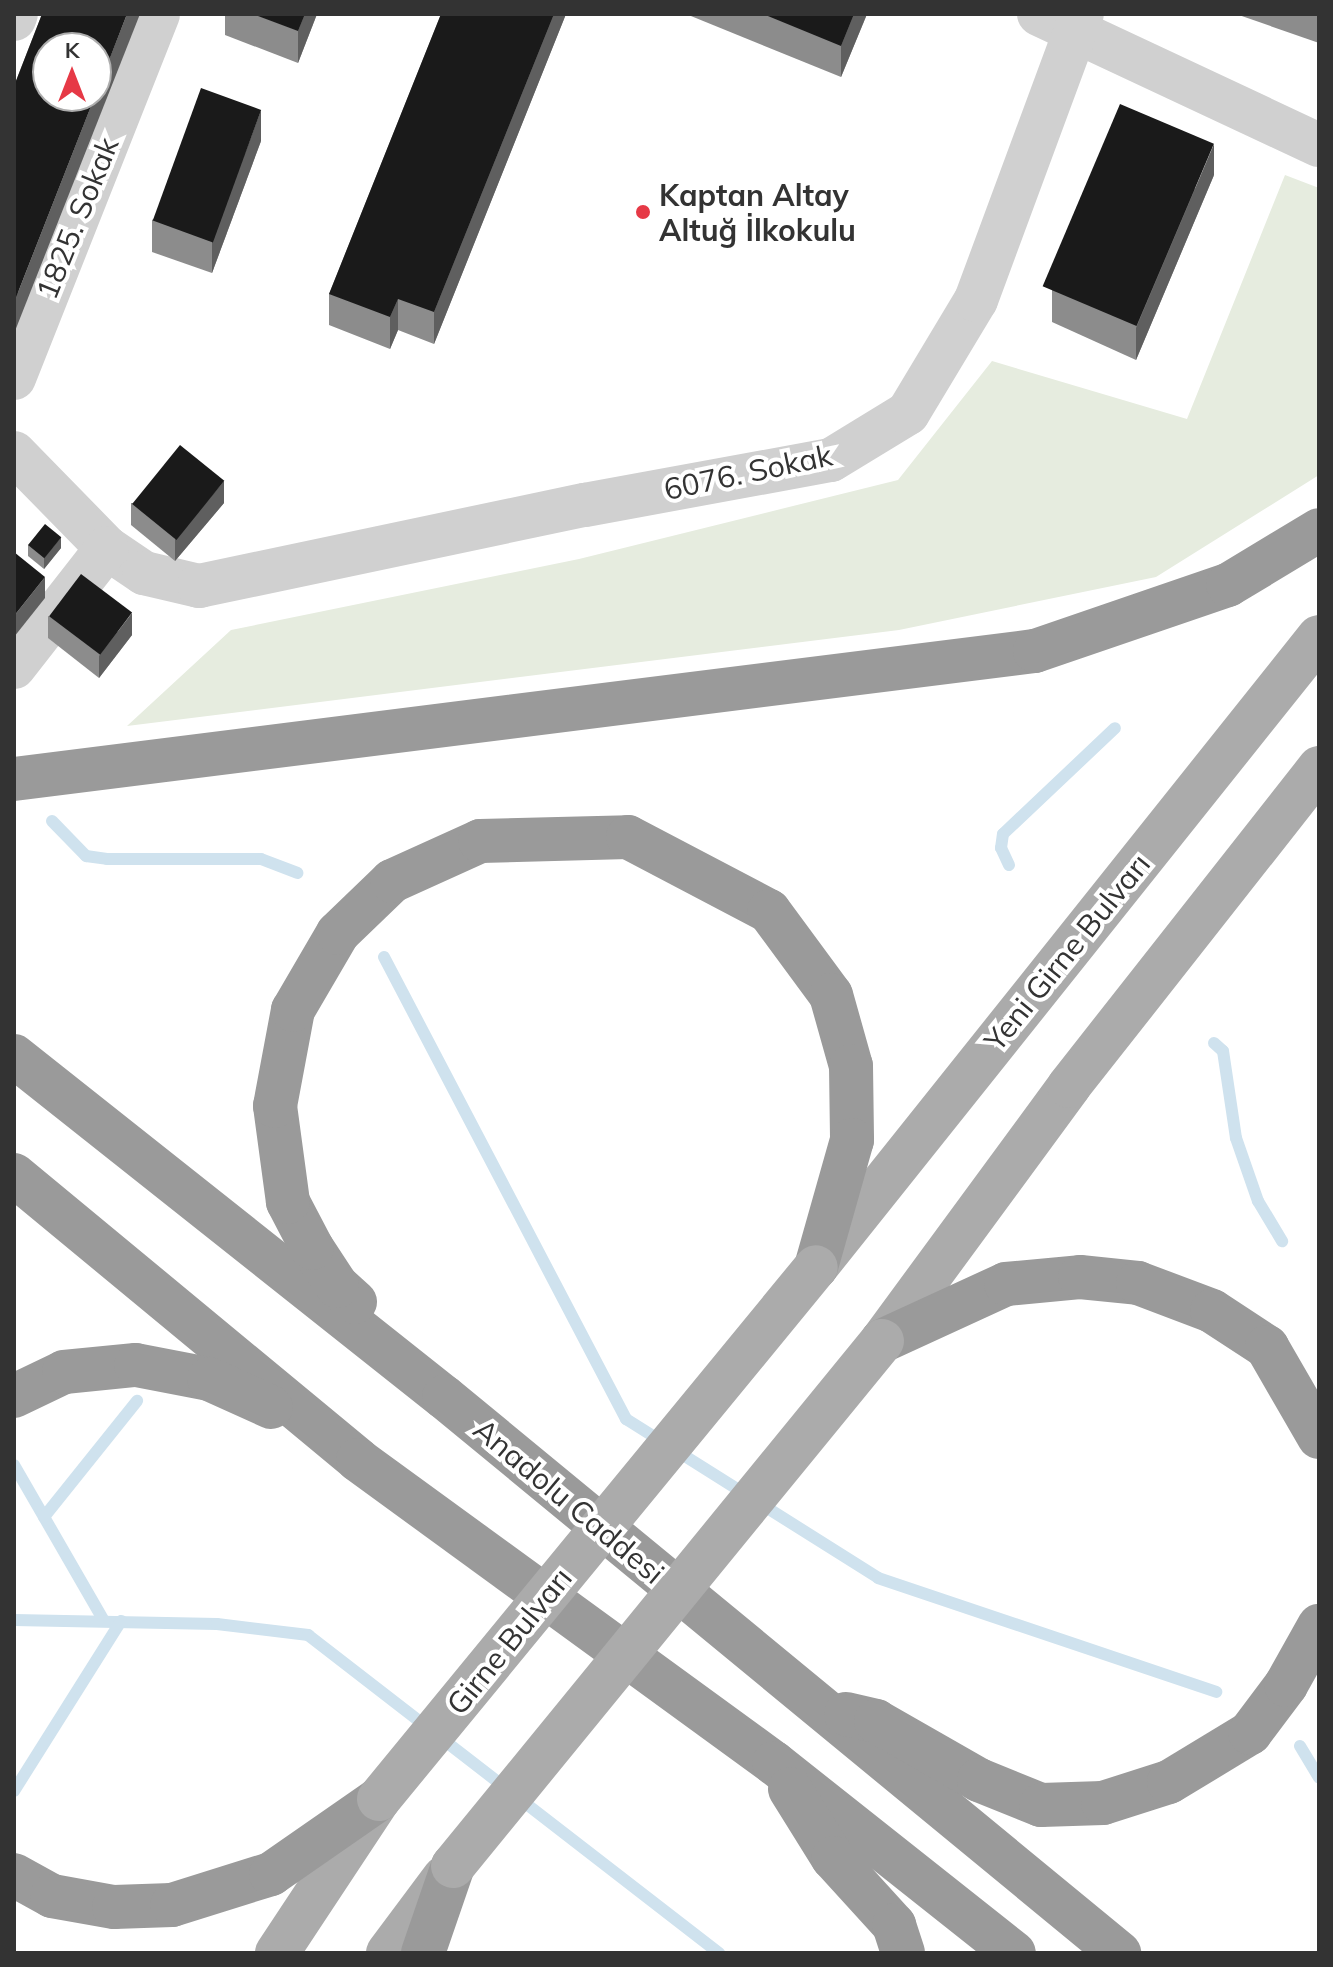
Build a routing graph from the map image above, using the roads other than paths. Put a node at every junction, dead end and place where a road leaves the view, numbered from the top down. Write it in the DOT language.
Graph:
graph roads {
  1 [pos="158,14"];
  2 [pos="1065,19"];
  3 [pos="1319,145"];
  4 [pos="14,378"];
  5 [pos="14,453"];
  6 [pos="1319,530"];
  7 [pos="107,548"];
  8 [pos="1319,637"];
  9 [pos="14,667"];
  10 [pos="1319,768"];
  11 [pos="14,779"];
  12 [pos="14,1056"];
  13 [pos="14,1175"];
  14 [pos="816,1267"];
  15 [pos="882,1341"];
  16 [pos="14,1396"];
  17 [pos="444,1397"];
  18 [pos="1319,1437"];
  19 [pos="358,1460"];
  20 [pos="1319,1626"];
  21 [pos="816,1706"];
  22 [pos="774,1763"];
  23 [pos="379,1799"];
  24 [pos="453,1866"];
  25 [pos="14,1875"];
  26 [pos="277,1953"];
  27 [pos="388,1953"];
  28 [pos="423,1953"];
  29 [pos="903,1953"];
  30 [pos="1014,1953"];
  31 [pos="1119,1953"];
  1 -- 4 [label="street, 1825. Sokak"];
  2 -- 3 [label="street"];
  2 -- 7 [label="street, 6076. Sokak"];
  5 -- 7 [label="street"];
  6 -- 11 [label="highway"];
  7 -- 9 [label="street"];
  8 -- 14 [label="main road, Yeni Girne Bulvarı"];
  10 -- 15 [label="main road"];
  12 -- 17 [label="highway, Anadolu Caddesi"];
  13 -- 19 [label="highway"];
  14 -- 17 [label="highway"];
  14 -- 23 [label="main road, Girne Bulvarı, bridge"];
  15 -- 18 [label="highway"];
  15 -- 24 [label="main road, bridge"];
  16 -- 19 [label="highway"];
  17 -- 21 [label="highway, Anadolu Caddesi"];
  19 -- 22 [label="highway"];
  20 -- 21 [label="highway"];
  21 -- 31 [label="highway, Anadolu Caddesi"];
  22 -- 29 [label="highway"];
  22 -- 30 [label="highway"];
  23 -- 25 [label="highway"];
  23 -- 26 [label="main road, Girne Bulvarı"];
  24 -- 27 [label="main road"];
  24 -- 28 [label="highway"];
}
